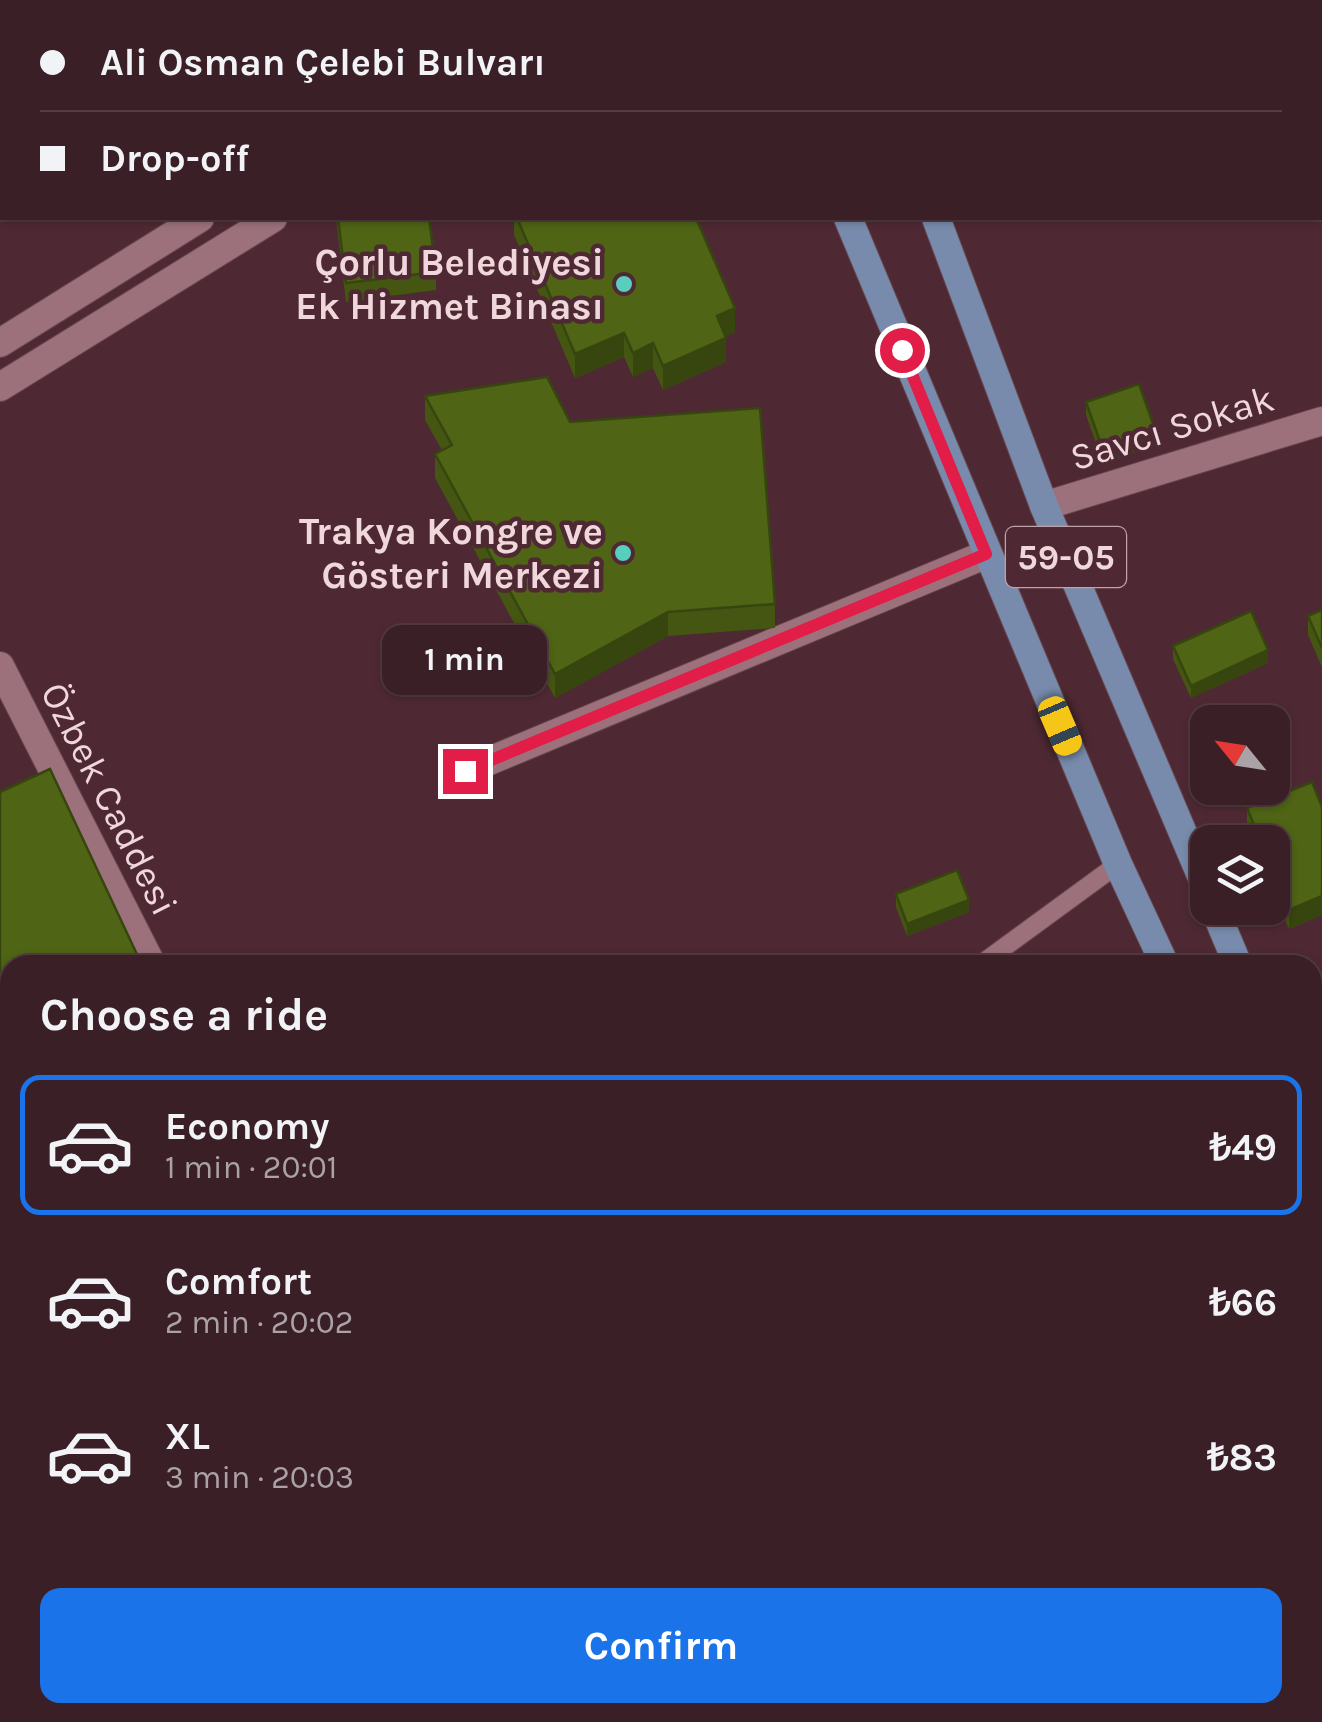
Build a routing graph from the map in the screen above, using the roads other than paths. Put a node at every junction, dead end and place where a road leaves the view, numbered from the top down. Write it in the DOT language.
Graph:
graph roads {
  1 [pos="197,220"];
  2 [pos="270,220"];
  3 [pos="849,220"];
  4 [pos="937,220"];
  5 [pos="56,308"];
  6 [pos="0,343"];
  7 [pos="72,343"];
  8 [pos="0,387"];
  9 [pos="1322,421"];
  10 [pos="1044,506"];
  11 [pos="986,554"];
  12 [pos="0,666"];
  13 [pos="465,771"];
  14 [pos="1190,850"];
  15 [pos="1118,864"];
  16 [pos="1221,925"];
  17 [pos="147,955"];
  18 [pos="994,955"];
  19 [pos="1160,955"];
  20 [pos="1234,955"];
  1 -- 5 [label="street"];
  2 -- 7 [label="street"];
  3 -- 11 [label="main road"];
  4 -- 10 [label="main road, 59-05"];
  5 -- 6 [label="street"];
  5 -- 7 [label="street"];
  7 -- 8 [label="street"];
  9 -- 10 [label="street, Savcı Sokak"];
  10 -- 14 [label="main road, 59-05"];
  11 -- 13 [label="street"];
  11 -- 15 [label="main road"];
  12 -- 17 [label="street, Özbek Caddesi"];
  15 -- 18 [label="lane"];
  15 -- 19 [label="main road"];
  16 -- 20 [label="main road"];
}
